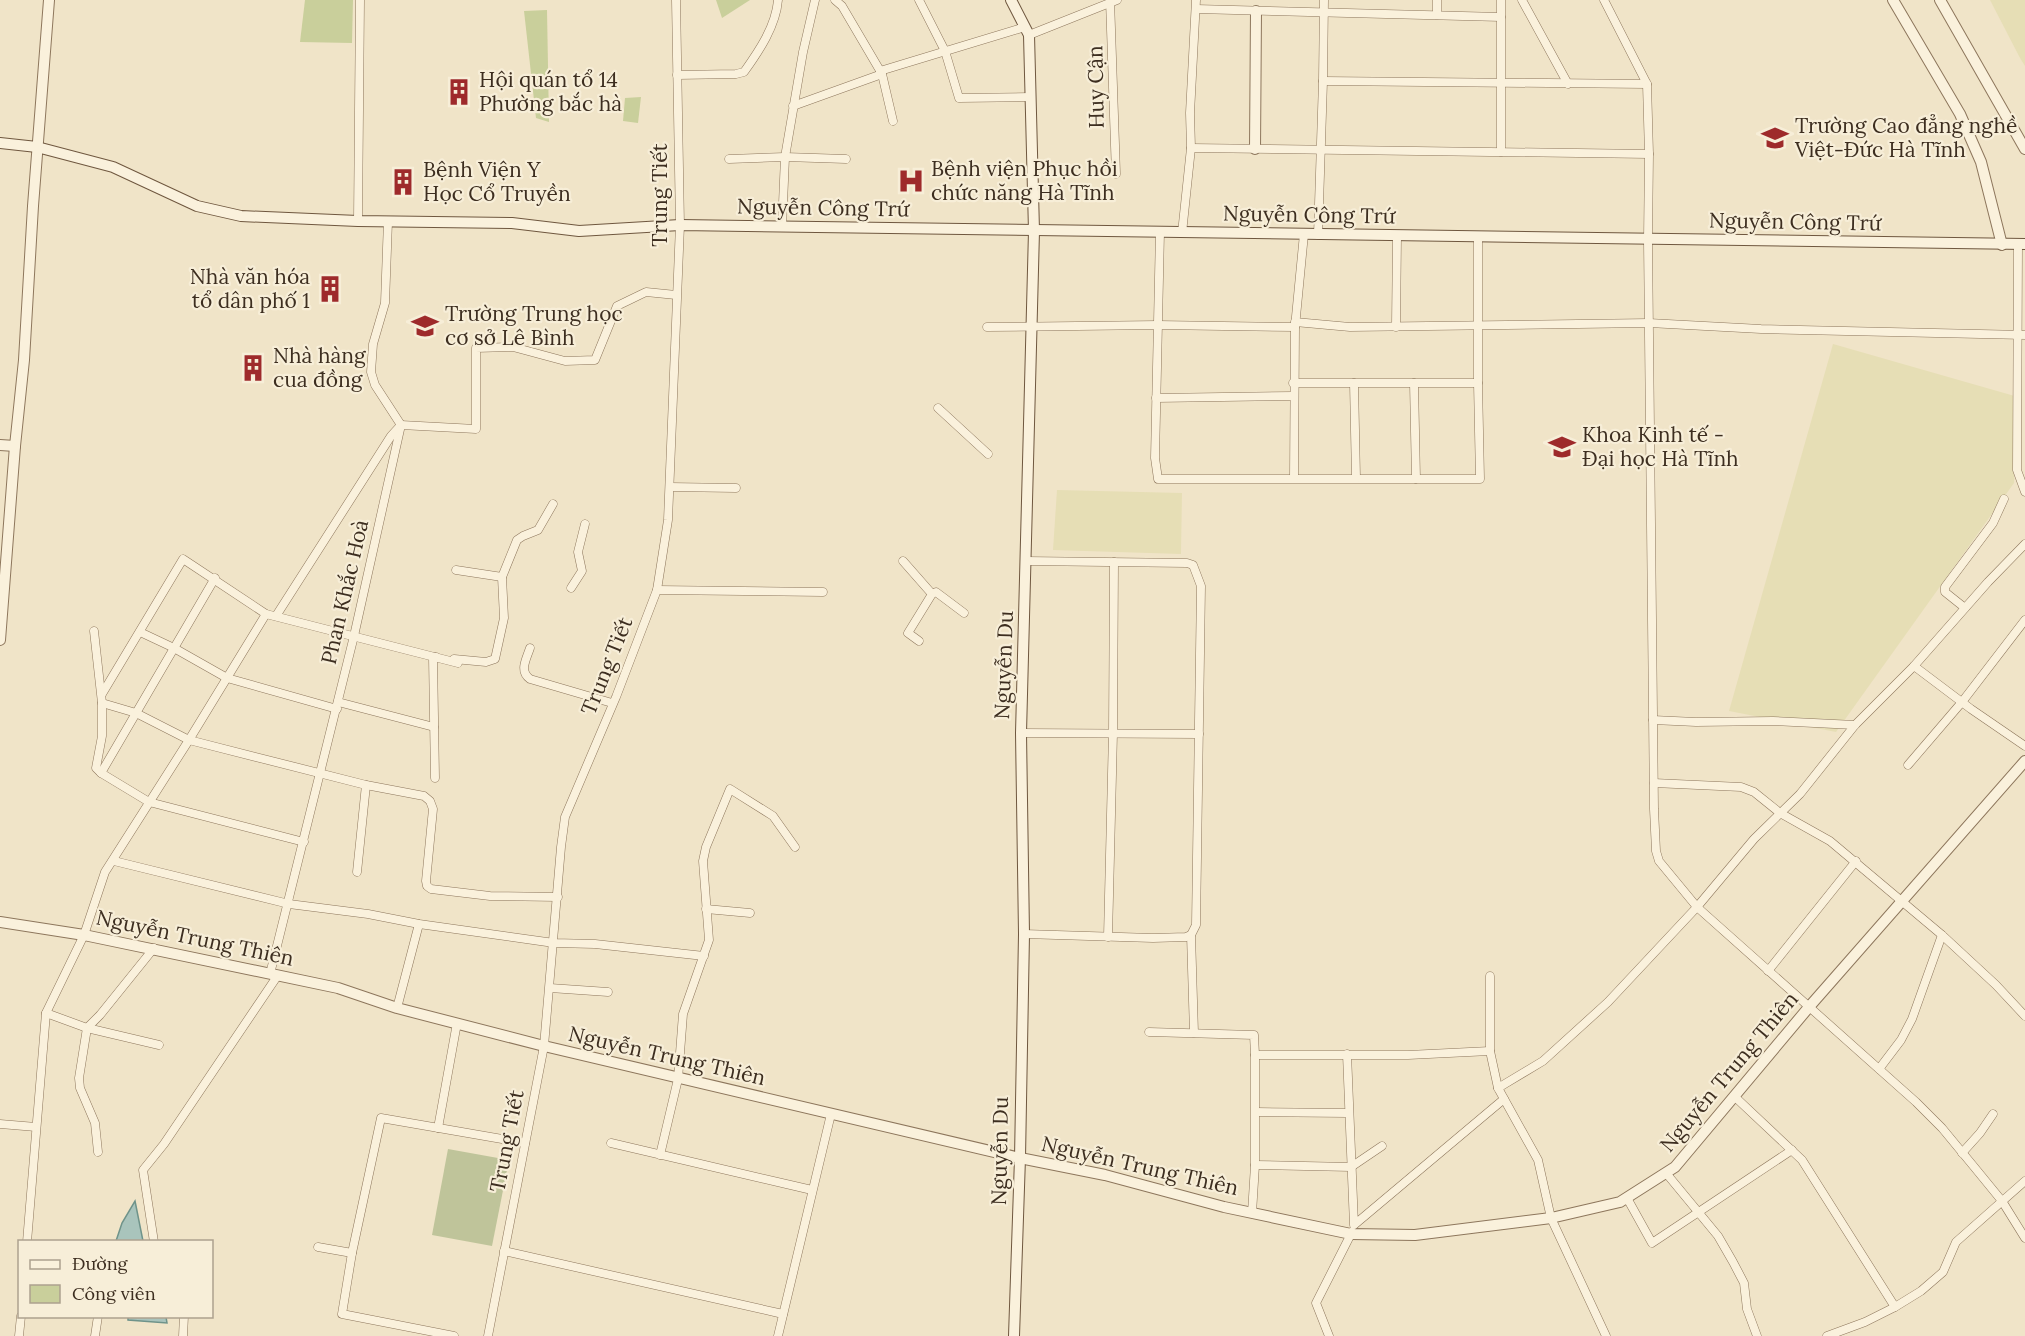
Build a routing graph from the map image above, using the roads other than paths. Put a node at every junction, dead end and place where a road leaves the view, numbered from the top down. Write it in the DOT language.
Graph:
graph roads {
  1 [pos="49,0"];
  2 [pos="360,0"];
  3 [pos="676,0"];
  4 [pos="778,0"];
  5 [pos="815,0"];
  6 [pos="835,0"];
  7 [pos="920,0"];
  8 [pos="1011,0"];
  9 [pos="1196,0"];
  10 [pos="1324,0"];
  11 [pos="1437,0"];
  12 [pos="1501,0"];
  13 [pos="1522,0"];
  14 [pos="1604,0"];
  15 [pos="1893,0"];
  16 [pos="1940,0"];
  17 [pos="1113,1"];
  18 [pos="1196,9"];
  19 [pos="1256,11"];
  20 [pos="1323,13"];
  21 [pos="1437,15"];
  22 [pos="1501,17"];
  23 [pos="1027,31"];
  24 [pos="945,51"];
  25 [pos="881,73"];
  26 [pos="677,75"];
  27 [pos="1323,81"];
  28 [pos="1501,82"];
  29 [pos="1568,84"];
  30 [pos="1647,84"];
  31 [pos="1031,97"];
  32 [pos="793,106"];
  33 [pos="893,121"];
  34 [pos="0,143"];
  35 [pos="37,147"];
  36 [pos="1191,148"];
  37 [pos="1255,149"];
  38 [pos="2025,149"];
  39 [pos="1320,150"];
  40 [pos="1501,152"];
  41 [pos="1649,154"];
  42 [pos="785,157"];
  43 [pos="729,159"];
  44 [pos="846,159"];
  45 [pos="1116,174"];
  46 [pos="358,221"];
  47 [pos="388,221"];
  48 [pos="680,225"];
  49 [pos="782,227"];
  50 [pos="1034,231"];
  51 [pos="1160,232"];
  52 [pos="1182,233"];
  53 [pos="1304,234"];
  54 [pos="1318,235"];
  55 [pos="1396,236"];
  56 [pos="1478,237"];
  57 [pos="1648,240"];
  58 [pos="2022,244"];
  59 [pos="2002,245"];
  60 [pos="676,295"];
  61 [pos="1648,323"];
  62 [pos="1158,325"];
  63 [pos="1295,325"];
  64 [pos="1478,326"];
  65 [pos="987,327"];
  66 [pos="1396,327"];
  67 [pos="1032,328"];
  68 [pos="2021,335"];
  69 [pos="1293,383"];
  70 [pos="1354,383"];
  71 [pos="1414,383"];
  72 [pos="1478,383"];
  73 [pos="1293,396"];
  74 [pos="1156,398"];
  75 [pos="938,408"];
  76 [pos="401,425"];
  77 [pos="0,445"];
  78 [pos="15,446"];
  79 [pos="988,454"];
  80 [pos="1294,478"];
  81 [pos="1356,478"];
  82 [pos="1416,478"];
  83 [pos="670,488"];
  84 [pos="736,488"];
  85 [pos="2024,489"];
  86 [pos="2004,499"];
  87 [pos="553,504"];
  88 [pos="585,524"];
  89 [pos="2025,544"];
  90 [pos="903,561"];
  91 [pos="1026,561"];
  92 [pos="1114,562"];
  93 [pos="456,570"];
  94 [pos="502,577"];
  95 [pos="215,578"];
  96 [pos="571,588"];
  97 [pos="657,590"];
  98 [pos="823,592"];
  99 [pos="932,594"];
  100 [pos="1965,608"];
  101 [pos="964,613"];
  102 [pos="266,614"];
  103 [pos="276,616"];
  104 [pos="2025,620"];
  105 [pos="94,631"];
  106 [pos="140,632"];
  107 [pos="354,636"];
  108 [pos="0,640"];
  109 [pos="919,641"];
  110 [pos="174,648"];
  111 [pos="530,648"];
  112 [pos="433,657"];
  113 [pos="458,663"];
  114 [pos="1914,666"];
  115 [pos="227,678"];
  116 [pos="102,694"];
  117 [pos="1962,702"];
  118 [pos="102,703"];
  119 [pos="612,703"];
  120 [pos="338,706"];
  121 [pos="136,713"];
  122 [pos="1653,720"];
  123 [pos="1855,725"];
  124 [pos="434,727"];
  125 [pos="1021,733"];
  126 [pos="1113,733"];
  127 [pos="1199,734"];
  128 [pos="189,740"];
  129 [pos="2025,746"];
  130 [pos="2025,761"];
  131 [pos="1908,765"];
  132 [pos="101,773"];
  133 [pos="321,774"];
  134 [pos="435,778"];
  135 [pos="1654,783"];
  136 [pos="366,785"];
  137 [pos="149,802"];
  138 [pos="1780,813"];
  139 [pos="304,842"];
  140 [pos="795,847"];
  141 [pos="114,861"];
  142 [pos="1856,861"];
  143 [pos="357,872"];
  144 [pos="558,897"];
  145 [pos="1902,901"];
  146 [pos="289,904"];
  147 [pos="1697,907"];
  148 [pos="706,909"];
  149 [pos="750,913"];
  150 [pos="0,922"];
  151 [pos="419,924"];
  152 [pos="1024,934"];
  153 [pos="1191,934"];
  154 [pos="84,935"];
  155 [pos="1942,935"];
  156 [pos="1108,937"];
  157 [pos="554,943"];
  158 [pos="154,948"];
  159 [pos="704,956"];
  160 [pos="1768,970"];
  161 [pos="274,974"];
  162 [pos="1490,976"];
  163 [pos="550,988"];
  164 [pos="608,992"];
  165 [pos="1809,1007"];
  166 [pos="397,1008"];
  167 [pos="46,1013"];
  168 [pos="2025,1016"];
  169 [pos="457,1023"];
  170 [pos="87,1028"];
  171 [pos="1149,1032"];
  172 [pos="1194,1033"];
  173 [pos="159,1045"];
  174 [pos="544,1046"];
  175 [pos="1490,1051"];
  176 [pos="1347,1054"];
  177 [pos="1255,1055"];
  178 [pos="1879,1069"];
  179 [pos="678,1079"];
  180 [pos="1498,1088"];
  181 [pos="1734,1096"];
  182 [pos="1504,1099"];
  183 [pos="1256,1112"];
  184 [pos="1348,1113"];
  185 [pos="831,1114"];
  186 [pos="1993,1114"];
  187 [pos="0,1124"];
  188 [pos="36,1127"];
  189 [pos="438,1128"];
  190 [pos="525,1143"];
  191 [pos="611,1143"];
  192 [pos="1382,1146"];
  193 [pos="1792,1150"];
  194 [pos="98,1152"];
  195 [pos="1962,1153"];
  196 [pos="660,1155"];
  197 [pos="1020,1158"];
  198 [pos="1255,1165"];
  199 [pos="1351,1167"];
  200 [pos="1666,1173"];
  201 [pos="2025,1181"];
  202 [pos="812,1190"];
  203 [pos="1627,1198"];
  204 [pos="2002,1202"];
  205 [pos="1698,1212"];
  206 [pos="1252,1213"];
  207 [pos="1551,1218"];
  208 [pos="1352,1230"];
  209 [pos="2025,1238"];
  210 [pos="27,1240"];
  211 [pos="154,1240"];
  212 [pos="318,1247"];
  213 [pos="504,1251"];
  214 [pos="352,1253"];
  215 [pos="1895,1307"];
  216 [pos="783,1314"];
  217 [pos="21,1318"];
  218 [pos="98,1318"];
  219 [pos="184,1318"];
  220 [pos="19,1336"];
  221 [pos="95,1336"];
  222 [pos="183,1336"];
  223 [pos="454,1336"];
  224 [pos="488,1336"];
  225 [pos="778,1336"];
  226 [pos="1014,1336"];
  227 [pos="1329,1336"];
  228 [pos="1606,1336"];
  229 [pos="1757,1336"];
  230 [pos="1827,1336"];
  1 -- 35 [label="street"];
  2 -- 46 [label="street"];
  3 -- 26 [label="street, Trung Tiết"];
  4 -- 26 [label="street"];
  5 -- 32 [label="street"];
  6 -- 25 [label="street"];
  7 -- 24 [label="street"];
  8 -- 23 [label="street, Nguyễn Du"];
  9 -- 18 [label="street"];
  10 -- 20 [label="street"];
  11 -- 21 [label="street"];
  12 -- 22 [label="street"];
  13 -- 29 [label="street"];
  14 -- 30 [label="street"];
  15 -- 59 [label="street"];
  16 -- 38 [label="street"];
  17 -- 23 [label="street"];
  17 -- 45 [label="street, Huy Cận"];
  18 -- 19 [label="street"];
  18 -- 36 [label="street"];
  19 -- 20 [label="street"];
  19 -- 37 [label="street"];
  20 -- 21 [label="street"];
  20 -- 27 [label="street"];
  21 -- 22 [label="street"];
  22 -- 28 [label="street"];
  23 -- 24 [label="street"];
  23 -- 31 [label="street, Nguyễn Du"];
  24 -- 25 [label="street"];
  24 -- 31 [label="street"];
  25 -- 32 [label="street"];
  25 -- 33 [label="street"];
  26 -- 48 [label="street, Trung Tiết"];
  27 -- 28 [label="street"];
  27 -- 39 [label="street"];
  28 -- 29 [label="street"];
  28 -- 40 [label="street"];
  29 -- 30 [label="street"];
  30 -- 41 [label="street"];
  31 -- 50 [label="street, Nguyễn Du"];
  32 -- 42 [label="street"];
  34 -- 35 [label="street, Nguyễn Công Trứ"];
  35 -- 46 [label="street, Nguyễn Công Trứ"];
  35 -- 78 [label="street"];
  36 -- 37 [label="street"];
  36 -- 52 [label="street"];
  37 -- 39 [label="street"];
  39 -- 40 [label="street"];
  39 -- 54 [label="street"];
  40 -- 41 [label="street"];
  41 -- 57 [label="street"];
  42 -- 43 [label="street"];
  42 -- 44 [label="street"];
  42 -- 49 [label="street"];
  46 -- 47 [label="street, Nguyễn Công Trứ"];
  47 -- 48 [label="street, Nguyễn Công Trứ"];
  47 -- 76 [label="street"];
  48 -- 49 [label="street, Nguyễn Công Trứ"];
  48 -- 60 [label="street, Trung Tiết"];
  49 -- 50 [label="street, Nguyễn Công Trứ"];
  50 -- 51 [label="street, Nguyễn Công Trứ"];
  50 -- 67 [label="street, Nguyễn Du"];
  51 -- 52 [label="street, Nguyễn Công Trứ"];
  51 -- 62 [label="street"];
  52 -- 53 [label="street, Nguyễn Công Trứ"];
  53 -- 54 [label="street, Nguyễn Công Trứ"];
  53 -- 63 [label="street"];
  54 -- 55 [label="street, Nguyễn Công Trứ"];
  55 -- 56 [label="street, Nguyễn Công Trứ"];
  55 -- 66 [label="street"];
  56 -- 57 [label="street, Nguyễn Công Trứ"];
  56 -- 64 [label="street"];
  57 -- 59 [label="street, Nguyễn Công Trứ"];
  57 -- 61 [label="street"];
  58 -- 59 [label="street, Nguyễn Công Trứ"];
  58 -- 68 [label="street"];
  60 -- 76 [label="street"];
  60 -- 83 [label="street, Trung Tiết"];
  61 -- 64 [label="street"];
  61 -- 68 [label="street"];
  61 -- 122 [label="street"];
  62 -- 63 [label="street"];
  62 -- 67 [label="street"];
  62 -- 74 [label="street"];
  63 -- 66 [label="street"];
  63 -- 69 [label="street"];
  64 -- 66 [label="street"];
  64 -- 72 [label="street"];
  65 -- 67 [label="street"];
  67 -- 91 [label="street, Nguyễn Du"];
  68 -- 85 [label="street"];
  69 -- 70 [label="street"];
  69 -- 73 [label="street"];
  70 -- 71 [label="street"];
  70 -- 81 [label="street"];
  71 -- 72 [label="street"];
  71 -- 82 [label="street"];
  72 -- 82 [label="street"];
  73 -- 74 [label="street"];
  73 -- 80 [label="street"];
  74 -- 80 [label="street"];
  75 -- 79 [label="street"];
  76 -- 103 [label="street"];
  76 -- 107 [label="street, Phan Khắc Hoà"];
  77 -- 78 [label="street"];
  78 -- 108 [label="street"];
  80 -- 81 [label="street"];
  81 -- 82 [label="street"];
  83 -- 84 [label="street"];
  83 -- 97 [label="street, Trung Tiết"];
  86 -- 100 [label="street"];
  87 -- 94 [label="street"];
  88 -- 96 [label="street"];
  89 -- 100 [label="street"];
  90 -- 99 [label="street"];
  91 -- 92 [label="street"];
  91 -- 125 [label="street, Nguyễn Du"];
  92 -- 126 [label="street"];
  92 -- 127 [label="street"];
  93 -- 94 [label="street"];
  94 -- 112 [label="street"];
  95 -- 102 [label="street"];
  95 -- 106 [label="street"];
  95 -- 110 [label="street"];
  97 -- 98 [label="street"];
  97 -- 119 [label="street, Trung Tiết"];
  99 -- 101 [label="street"];
  99 -- 109 [label="street"];
  100 -- 114 [label="street"];
  102 -- 103 [label="street"];
  102 -- 115 [label="street"];
  103 -- 107 [label="street"];
  104 -- 117 [label="street"];
  105 -- 116 [label="street"];
  106 -- 110 [label="street"];
  106 -- 116 [label="street"];
  107 -- 112 [label="street"];
  107 -- 120 [label="street, Phan Khắc Hoà"];
  110 -- 115 [label="street"];
  110 -- 121 [label="street"];
  111 -- 119 [label="street"];
  112 -- 113 [label="street"];
  112 -- 124 [label="street"];
  114 -- 117 [label="street"];
  114 -- 123 [label="street"];
  115 -- 120 [label="street"];
  115 -- 128 [label="street"];
  116 -- 118 [label="street"];
  117 -- 129 [label="street"];
  117 -- 131 [label="street"];
  118 -- 121 [label="street"];
  118 -- 132 [label="street"];
  119 -- 144 [label="street, Trung Tiết"];
  120 -- 124 [label="street"];
  120 -- 133 [label="street, Phan Khắc Hoà"];
  121 -- 128 [label="street"];
  121 -- 132 [label="street"];
  122 -- 123 [label="street"];
  122 -- 135 [label="street"];
  123 -- 138 [label="street"];
  124 -- 134 [label="street"];
  125 -- 126 [label="street"];
  125 -- 152 [label="street, Nguyễn Du"];
  126 -- 127 [label="street"];
  126 -- 156 [label="street"];
  127 -- 153 [label="street"];
  128 -- 133 [label="street"];
  128 -- 137 [label="street"];
  130 -- 145 [label="street, Nguyễn Trung Thiên"];
  132 -- 137 [label="street"];
  133 -- 136 [label="street"];
  133 -- 139 [label="street, Phan Khắc Hoà"];
  135 -- 138 [label="street"];
  135 -- 147 [label="street"];
  136 -- 143 [label="street"];
  136 -- 144 [label="street"];
  137 -- 139 [label="street"];
  137 -- 141 [label="street"];
  138 -- 142 [label="street"];
  138 -- 147 [label="street"];
  139 -- 146 [label="street, Phan Khắc Hoà"];
  140 -- 148 [label="street"];
  141 -- 146 [label="street"];
  141 -- 154 [label="street"];
  142 -- 145 [label="street"];
  142 -- 160 [label="street"];
  144 -- 157 [label="street, Trung Tiết"];
  145 -- 155 [label="street"];
  145 -- 165 [label="street, Nguyễn Trung Thiên"];
  146 -- 151 [label="street"];
  146 -- 161 [label="street, Phan Khắc Hoà"];
  147 -- 160 [label="street"];
  147 -- 180 [label="street"];
  148 -- 149 [label="street"];
  148 -- 159 [label="street"];
  150 -- 154 [label="street, Nguyễn Trung Thiên"];
  151 -- 157 [label="street"];
  151 -- 166 [label="street"];
  152 -- 156 [label="street"];
  152 -- 197 [label="street, Nguyễn Du"];
  153 -- 156 [label="street"];
  153 -- 172 [label="street"];
  154 -- 158 [label="street, Nguyễn Trung Thiên"];
  154 -- 167 [label="street"];
  155 -- 168 [label="street"];
  155 -- 178 [label="street"];
  157 -- 159 [label="street"];
  157 -- 163 [label="street, Trung Tiết"];
  158 -- 161 [label="street, Nguyễn Trung Thiên"];
  158 -- 170 [label="street"];
  159 -- 179 [label="street"];
  160 -- 165 [label="street"];
  161 -- 166 [label="street, Nguyễn Trung Thiên"];
  161 -- 211 [label="street, Phan Khắc Hoà"];
  162 -- 175 [label="street"];
  163 -- 164 [label="street"];
  163 -- 174 [label="street, Trung Tiết"];
  165 -- 178 [label="street"];
  165 -- 181 [label="street, Nguyễn Trung Thiên"];
  166 -- 169 [label="street, Nguyễn Trung Thiên"];
  167 -- 170 [label="street"];
  167 -- 188 [label="street"];
  169 -- 174 [label="street, Nguyễn Trung Thiên"];
  169 -- 189 [label="street"];
  170 -- 173 [label="street"];
  170 -- 194 [label="street"];
  171 -- 172 [label="street"];
  172 -- 177 [label="street"];
  174 -- 179 [label="street, Nguyễn Trung Thiên"];
  174 -- 190 [label="street, Trung Tiết"];
  175 -- 176 [label="street"];
  175 -- 180 [label="street"];
  176 -- 177 [label="street"];
  176 -- 184 [label="street"];
  177 -- 183 [label="street"];
  178 -- 195 [label="street"];
  179 -- 185 [label="street, Nguyễn Trung Thiên"];
  179 -- 196 [label="street"];
  180 -- 182 [label="street"];
  181 -- 193 [label="street"];
  181 -- 200 [label="street, Nguyễn Trung Thiên"];
  182 -- 207 [label="street"];
  182 -- 208 [label="street"];
  183 -- 184 [label="street"];
  183 -- 198 [label="street"];
  184 -- 199 [label="street"];
  185 -- 197 [label="street, Nguyễn Trung Thiên"];
  185 -- 202 [label="street"];
  186 -- 195 [label="street"];
  187 -- 188 [label="street"];
  188 -- 210 [label="street"];
  189 -- 190 [label="street"];
  189 -- 214 [label="street"];
  190 -- 213 [label="street, Trung Tiết"];
  191 -- 196 [label="street"];
  192 -- 199 [label="street"];
  193 -- 205 [label="street"];
  193 -- 215 [label="street"];
  195 -- 204 [label="street"];
  196 -- 202 [label="street"];
  197 -- 206 [label="street, Nguyễn Trung Thiên"];
  197 -- 226 [label="street, Nguyễn Du"];
  198 -- 199 [label="street"];
  198 -- 206 [label="street"];
  199 -- 208 [label="street"];
  200 -- 203 [label="street, Nguyễn Trung Thiên"];
  200 -- 205 [label="street"];
  201 -- 204 [label="street"];
  202 -- 216 [label="street"];
  203 -- 205 [label="street"];
  203 -- 207 [label="street, Nguyễn Trung Thiên"];
  204 -- 209 [label="street"];
  204 -- 215 [label="street"];
  205 -- 229 [label="street"];
  206 -- 208 [label="street, Nguyễn Trung Thiên"];
  207 -- 208 [label="street, Nguyễn Trung Thiên"];
  207 -- 228 [label="street"];
  208 -- 227 [label="street"];
  212 -- 214 [label="street"];
  213 -- 216 [label="street"];
  213 -- 224 [label="street, Trung Tiết"];
  214 -- 223 [label="street"];
  215 -- 230 [label="street"];
  216 -- 225 [label="street"];
  217 -- 220 [label="street"];
  218 -- 221 [label="street"];
  219 -- 222 [label="street"];
}
